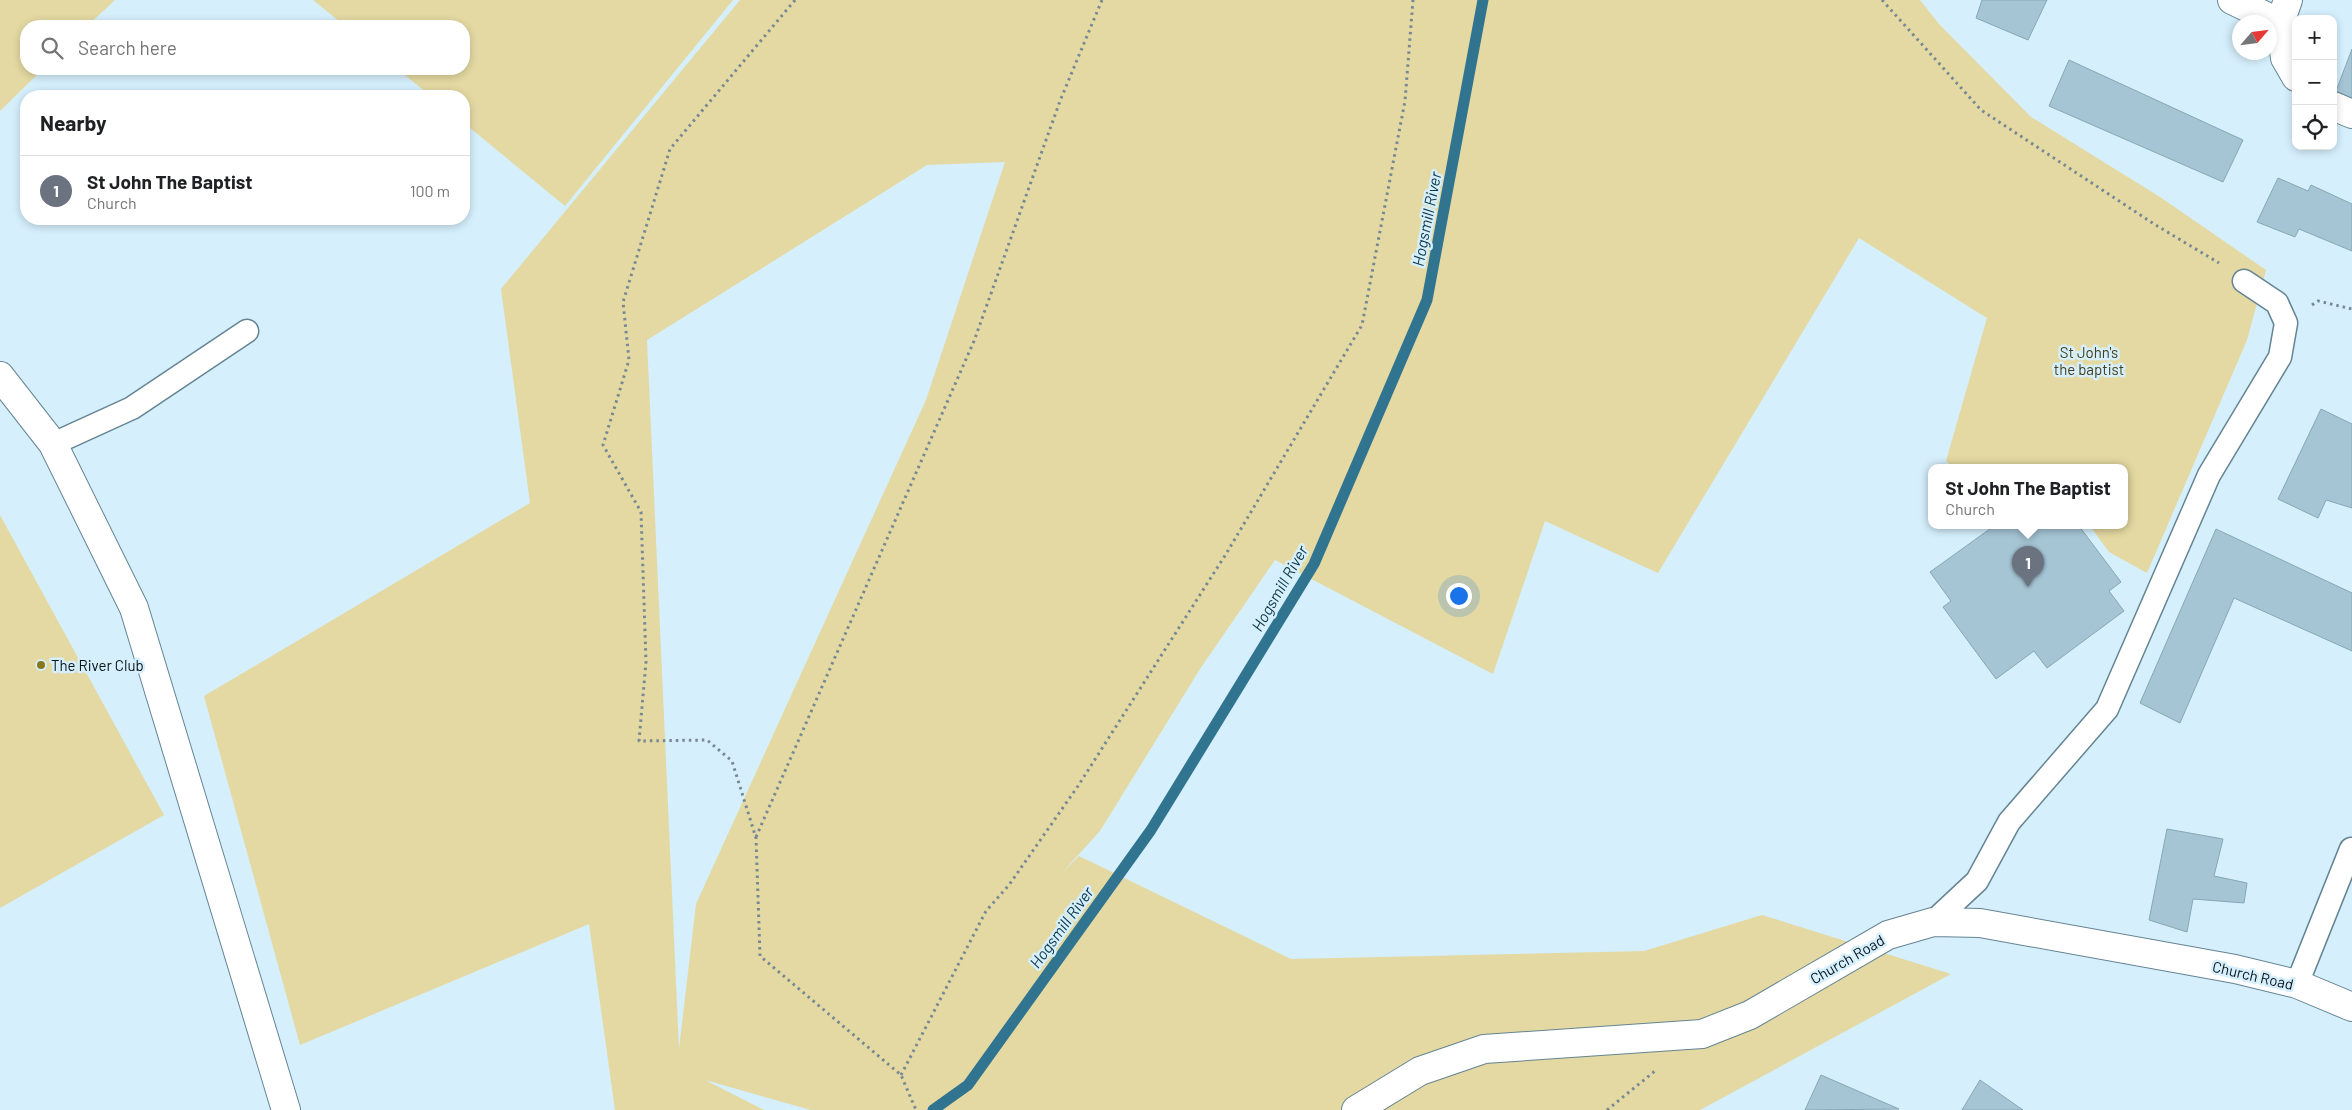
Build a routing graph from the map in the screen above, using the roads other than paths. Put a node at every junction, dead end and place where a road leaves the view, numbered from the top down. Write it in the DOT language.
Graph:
graph roads {
  1 [pos="2232,0"];
  2 [pos="2284,11"];
  3 [pos="2292,71"];
  4 [pos="2337,108"];
  5 [pos="2352,114"];
  6 [pos="2244,281"];
  7 [pos="248,331"];
  8 [pos="0,376"];
  9 [pos="53,444"];
  10 [pos="2351,849"];
  11 [pos="1934,922"];
  12 [pos="2297,984"];
  13 [pos="2352,1007"];
  14 [pos="286,1110"];
  15 [pos="1356,1110"];
  1 -- 2 [label="main road"];
  2 -- 3 [label="main road"];
  4 -- 5 [label="main road"];
  6 -- 11 [label="lane"];
  7 -- 9 [label="lane"];
  8 -- 9 [label="main road"];
  9 -- 14 [label="main road"];
  10 -- 12 [label="lane"];
  11 -- 12 [label="main road, Church Road"];
  11 -- 15 [label="main road, Church Road"];
  12 -- 13 [label="main road, Church Road"];
}
